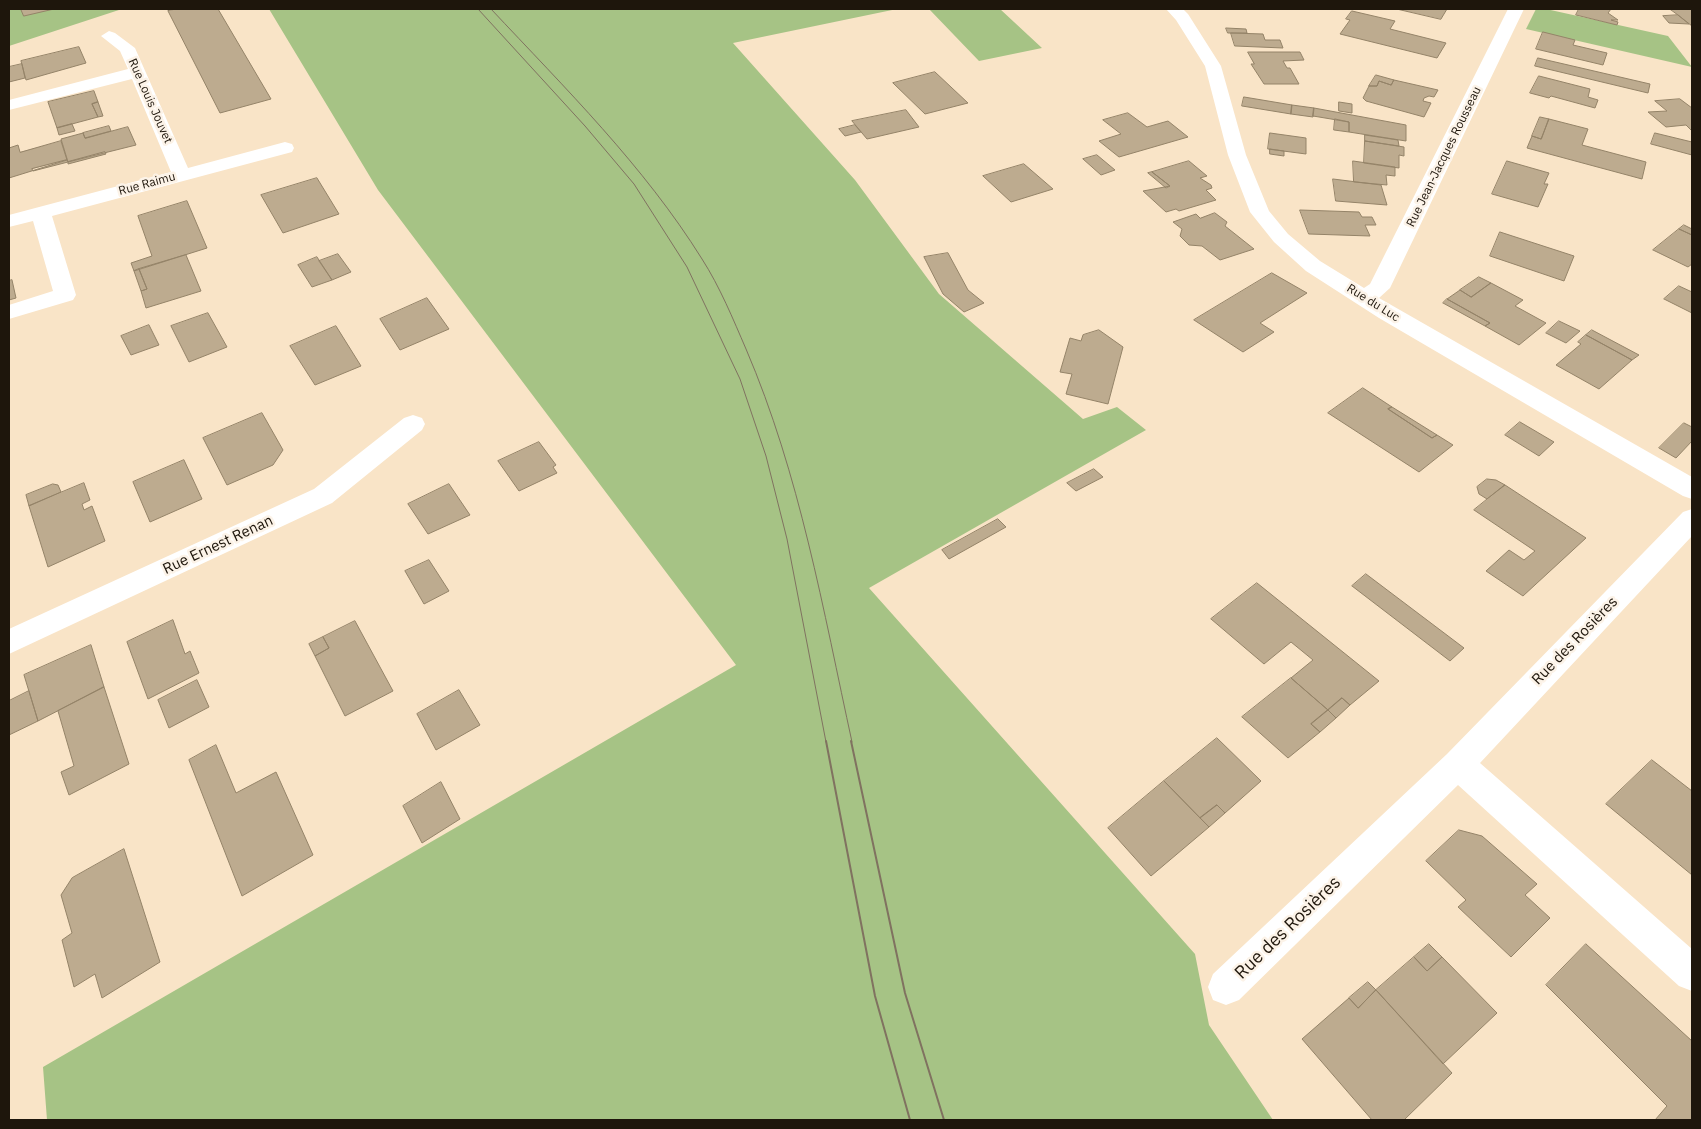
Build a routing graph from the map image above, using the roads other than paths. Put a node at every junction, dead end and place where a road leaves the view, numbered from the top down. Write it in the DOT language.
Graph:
graph roads {
  1 [pos="1174,9"];
  2 [pos="1516,9"];
  3 [pos="109,36"];
  4 [pos="137,72"];
  5 [pos="9,105"];
  6 [pos="285,148"];
  7 [pos="182,175"];
  8 [pos="41,212"];
  9 [pos="9,221"];
  10 [pos="1364,298"];
  11 [pos="9,312"];
  12 [pos="413,424"];
  13 [pos="1692,488"];
  14 [pos="1692,519"];
  15 [pos="9,642"];
  16 [pos="1458,764"];
  17 [pos="1692,972"];
  18 [pos="1226,987"];
  1 -- 10 [label="street, Rue du Luc"];
  2 -- 10 [label="street, Rue Jean-Jacques Rousseau"];
  3 -- 4 [label="street, Rue Louis Jouvet"];
  4 -- 5 [label="street"];
  4 -- 7 [label="street, Rue Louis Jouvet"];
  6 -- 7 [label="street, Rue Raimu"];
  7 -- 8 [label="street, Rue Raimu"];
  8 -- 9 [label="street, Rue Raimu"];
  8 -- 11 [label="street"];
  10 -- 13 [label="street, Rue du Luc"];
  12 -- 15 [label="street, Rue Ernest Renan"];
  14 -- 16 [label="street, Rue des Rosières"];
  16 -- 17 [label="street"];
  16 -- 18 [label="street, Rue des Rosières"];
}
